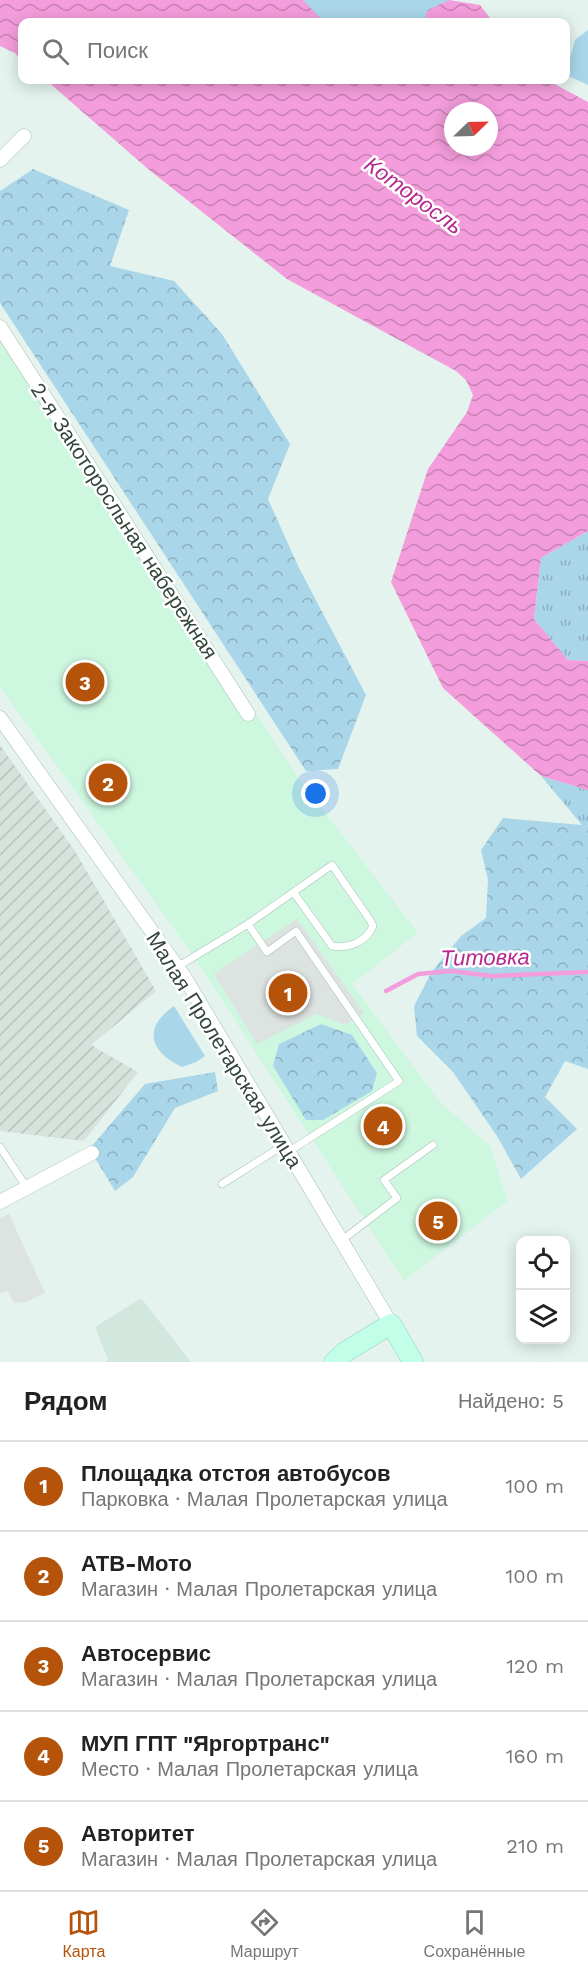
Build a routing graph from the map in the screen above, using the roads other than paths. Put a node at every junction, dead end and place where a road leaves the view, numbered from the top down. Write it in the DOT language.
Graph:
graph roads {
  1 [pos="24,136"];
  2 [pos="0,160"];
  3 [pos="0,327"];
  4 [pos="248,714"];
  5 [pos="0,718"];
  6 [pos="294,893"];
  7 [pos="248,924"];
  8 [pos="177,967"];
  9 [pos="433,1145"];
  10 [pos="0,1147"];
  11 [pos="286,1148"];
  12 [pos="92,1153"];
  13 [pos="222,1184"];
  14 [pos="27,1188"];
  15 [pos="0,1202"];
  16 [pos="341,1240"];
  17 [pos="391,1324"];
  18 [pos="334,1362"];
  19 [pos="413,1362"];
  1 -- 2 [label="street"];
  3 -- 4 [label="street, 2-я Закоторосльная набережная"];
  5 -- 8 [label="street, Малая Пролетарская улица"];
  6 -- 6 [label="lane"];
  6 -- 7 [label="lane"];
  7 -- 8 [label="lane"];
  7 -- 11 [label="lane"];
  8 -- 11 [label="street, Малая Пролетарская улица"];
  9 -- 16 [label="lane"];
  10 -- 14 [label="lane"];
  11 -- 13 [label="lane"];
  11 -- 16 [label="street, Малая Пролетарская улица"];
  12 -- 14 [label="street"];
  14 -- 15 [label="street"];
  16 -- 17 [label="street, Малая Пролетарская улица"];
  17 -- 18 [label="street"];
  17 -- 19 [label="street, Малая Пролетарская улица"];
}
